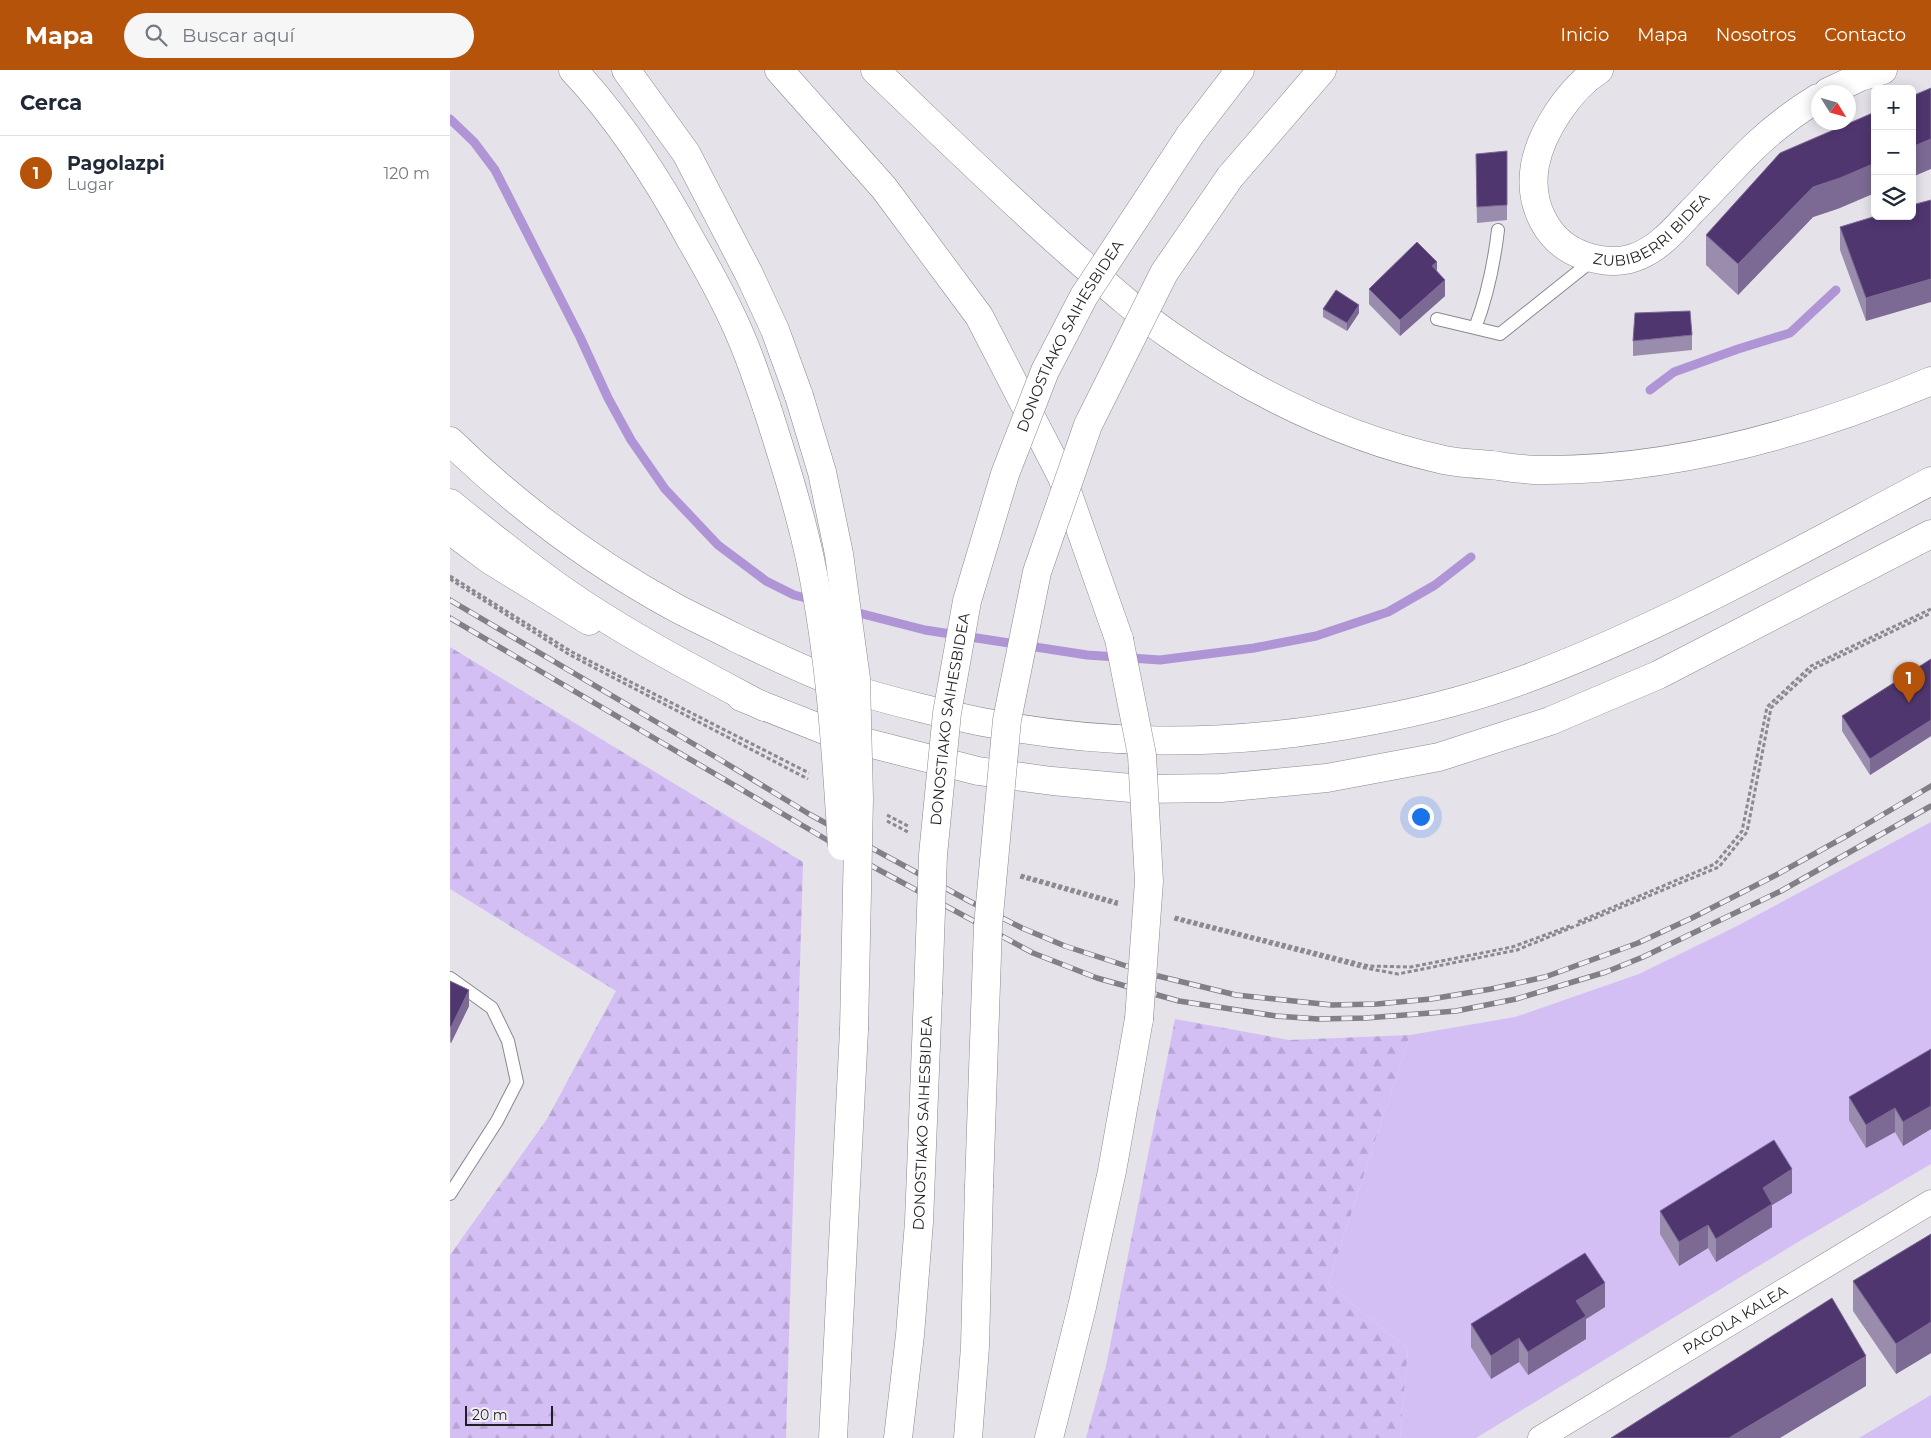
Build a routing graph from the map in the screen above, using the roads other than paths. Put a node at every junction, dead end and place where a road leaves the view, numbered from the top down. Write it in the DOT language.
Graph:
graph roads {
  1 [pos="573,70"];
  2 [pos="626,70"];
  3 [pos="875,70"];
  4 [pos="1240,70"];
  5 [pos="1322,70"];
  6 [pos="1599,70"];
  7 [pos="1883,70"];
  8 [pos="780,73"];
  9 [pos="1843,85"];
  10 [pos="1811,103"];
  11 [pos="1498,230"];
  12 [pos="1594,259"];
  13 [pos="1437,319"];
  14 [pos="1475,328"];
  15 [pos="1931,381"];
  16 [pos="450,441"];
  17 [pos="1931,481"];
  18 [pos="450,503"];
  19 [pos="450,530"];
  20 [pos="1931,534"];
  21 [pos="764,707"];
  22 [pos="450,978"];
  23 [pos="854,1030"];
  24 [pos="450,1194"];
  25 [pos="1931,1202"];
  26 [pos="833,1438"];
  27 [pos="898,1438"];
  28 [pos="968,1438"];
  29 [pos="1049,1438"];
  30 [pos="1540,1438"];
  1 -- 23 [label="main road, bridge"];
  2 -- 23 [label="main road, bridge"];
  3 -- 15 [label="main road"];
  4 -- 27 [label="main road, DONOSTIAKO SAIHESBIDEA, bridge"];
  5 -- 28 [label="main road, bridge"];
  6 -- 12 [label="main road, ZUBIBERRI BIDEA"];
  7 -- 9 [label="main road"];
  8 -- 29 [label="main road, bridge"];
  10 -- 12 [label="main road, ZUBIBERRI BIDEA"];
  11 -- 14 [label="lane"];
  12 -- 14 [label="lane"];
  13 -- 14 [label="lane"];
  16 -- 17 [label="main road"];
  18 -- 21 [label="main road"];
  19 -- 21 [label="main road"];
  20 -- 21 [label="main road"];
  22 -- 24 [label="lane"];
  23 -- 26 [label="main road"];
  25 -- 30 [label="street, PAGOLA KALEA"];
}
